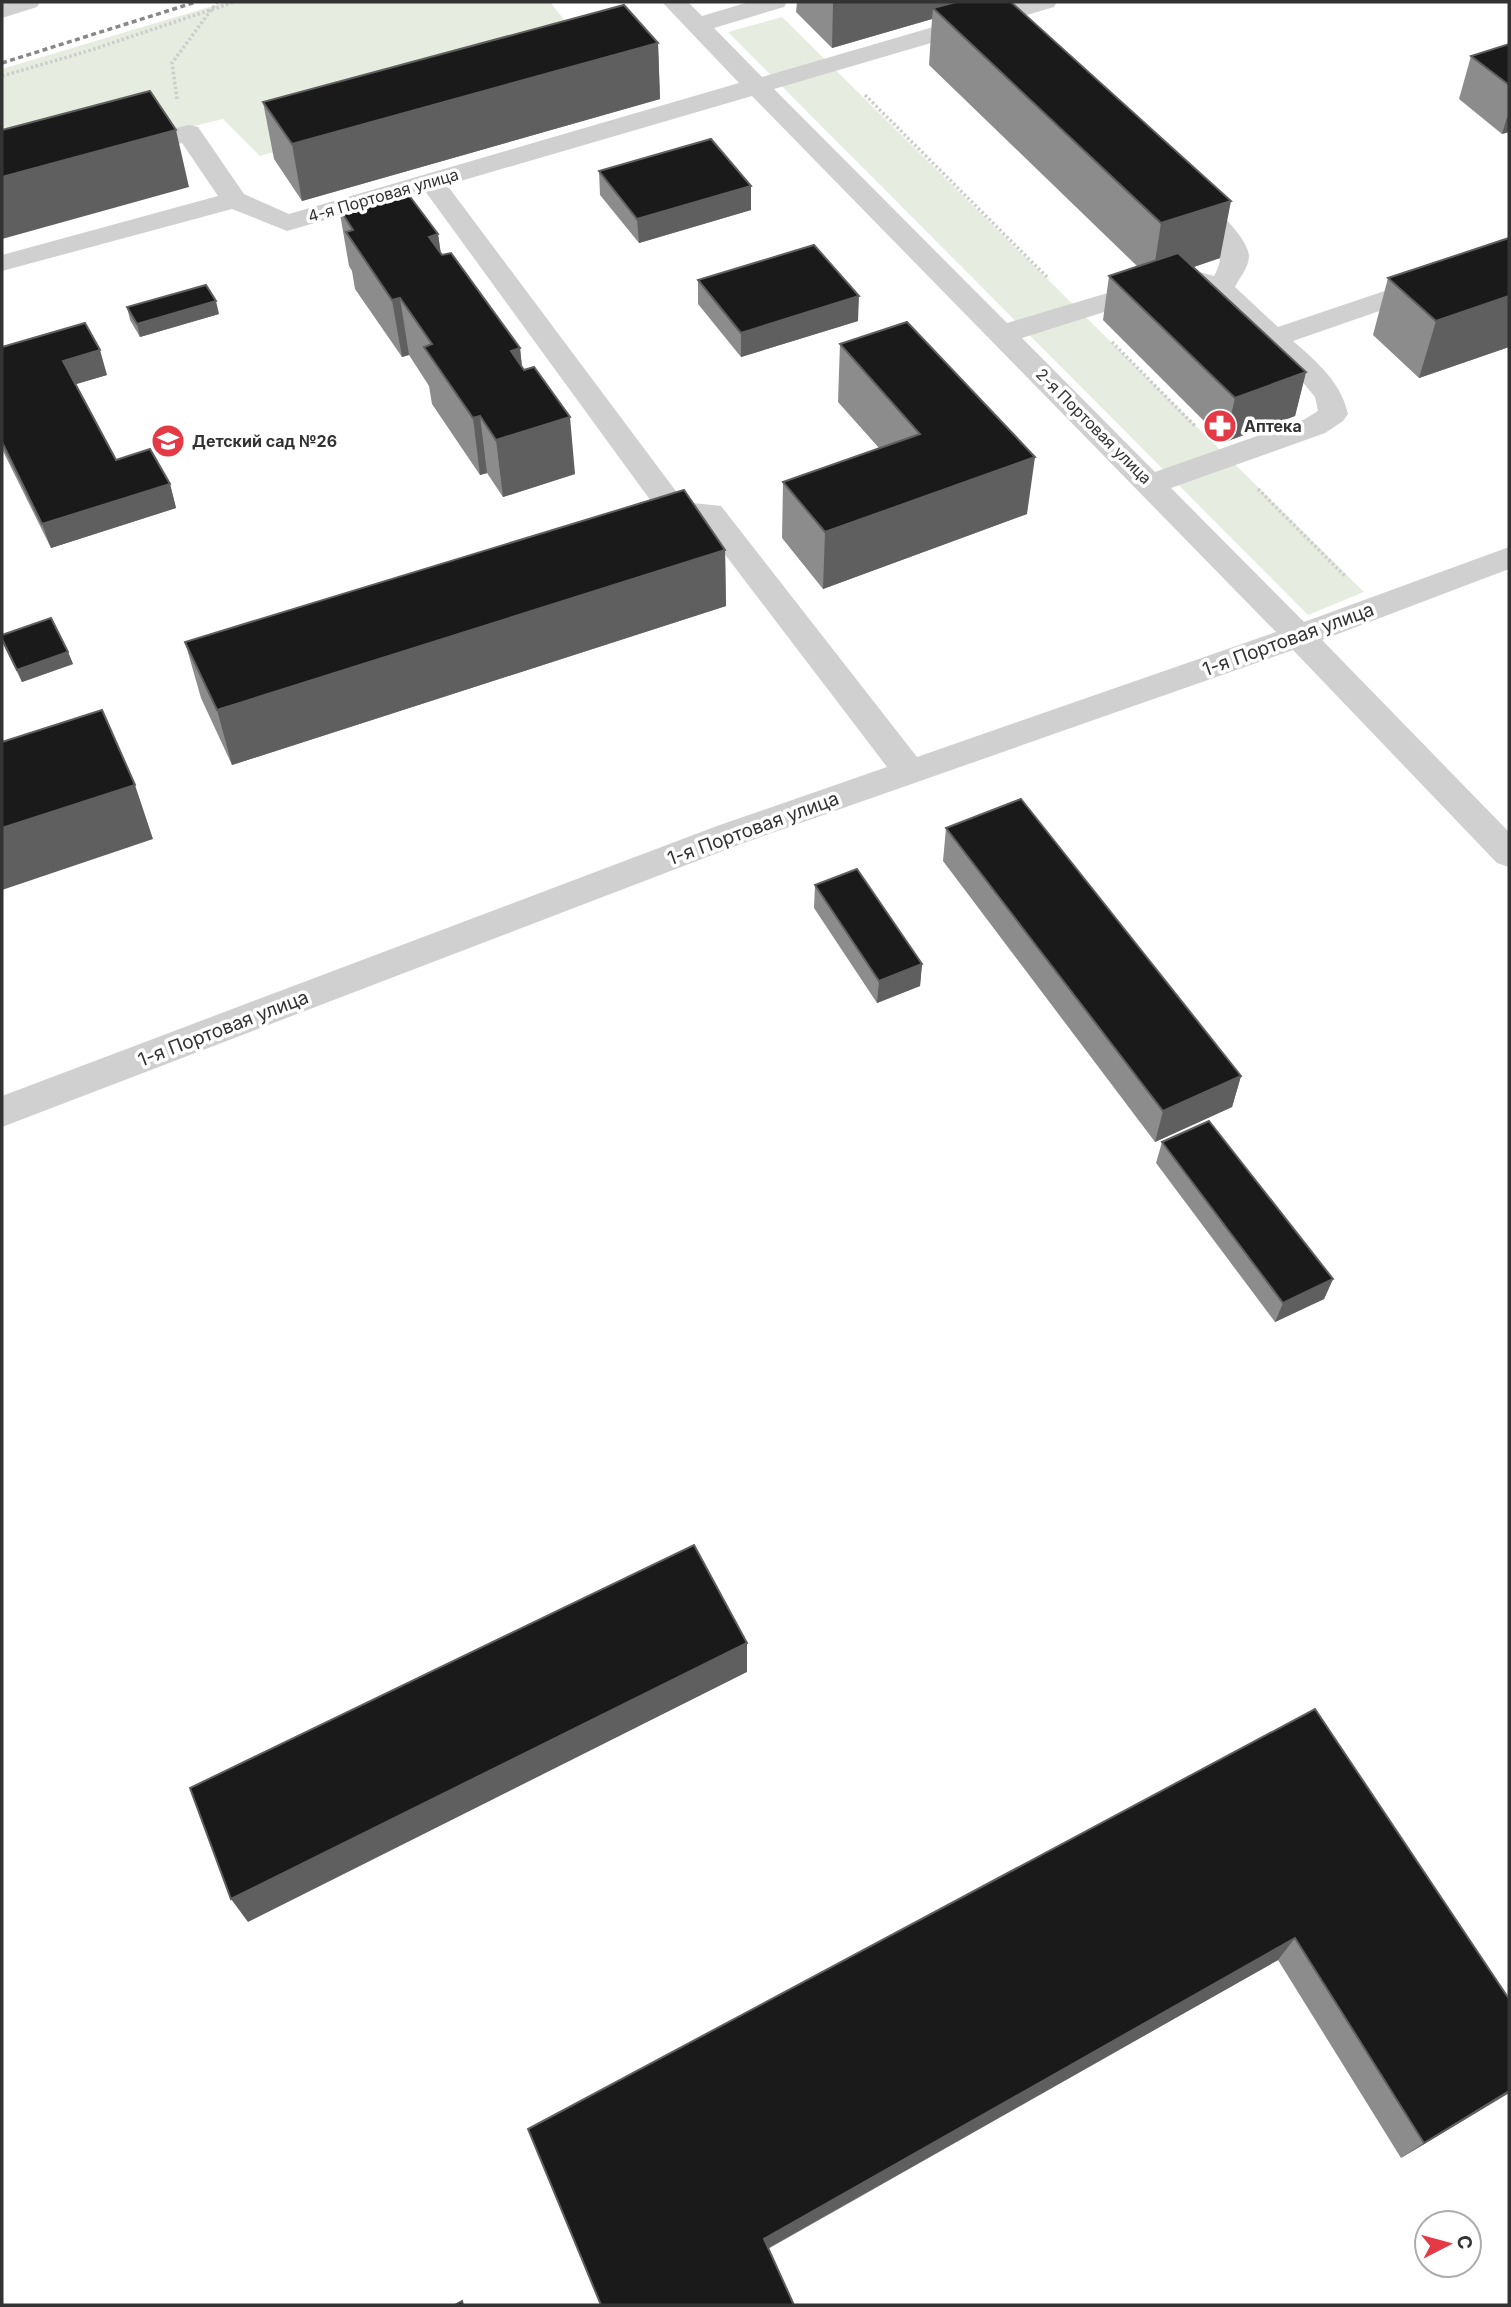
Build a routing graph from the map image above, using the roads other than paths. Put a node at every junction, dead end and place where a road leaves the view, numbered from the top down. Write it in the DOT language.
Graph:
graph roads {
  1 [pos="28,2"];
  2 [pos="674,2"];
  3 [pos="775,2"];
  4 [pos="1045,2"];
  5 [pos="2,10"];
  6 [pos="993,17"];
  7 [pos="698,25"];
  8 [pos="1013,35"];
  9 [pos="758,86"];
  10 [pos="96,158"];
  11 [pos="431,181"];
  12 [pos="1171,184"];
  13 [pos="234,200"];
  14 [pos="1509,257"];
  15 [pos="2,263"];
  16 [pos="1220,288"];
  17 [pos="1003,334"];
  18 [pos="1273,338"];
  19 [pos="1151,484"];
  20 [pos="1509,556"];
  21 [pos="1299,636"];
  22 [pos="911,772"];
  23 [pos="1509,854"];
  24 [pos="2,1112"];
  1 -- 5 [label="street"];
  2 -- 7 [label="street, 2-я Портовая улица"];
  3 -- 7 [label="street"];
  4 -- 6 [label="street, 4-я Портовая улица"];
  6 -- 8 [label="street"];
  6 -- 9 [label="street, 4-я Портовая улица"];
  7 -- 9 [label="street, 2-я Портовая улица"];
  9 -- 11 [label="street, 4-я Портовая улица"];
  9 -- 17 [label="street, 2-я Портовая улица"];
  10 -- 13 [label="street"];
  11 -- 13 [label="street, 4-я Портовая улица"];
  11 -- 22 [label="street"];
  12 -- 16 [label="street"];
  13 -- 15 [label="street"];
  14 -- 18 [label="street"];
  16 -- 17 [label="street"];
  16 -- 18 [label="street"];
  17 -- 19 [label="street, 2-я Портовая улица"];
  18 -- 19 [label="street"];
  19 -- 21 [label="street, 2-я Портовая улица"];
  20 -- 21 [label="street, 1-я Портовая улица"];
  21 -- 22 [label="street, 1-я Портовая улица"];
  21 -- 23 [label="street, 2-я Портовая улица"];
  22 -- 24 [label="street, 1-я Портовая улица"];
}
